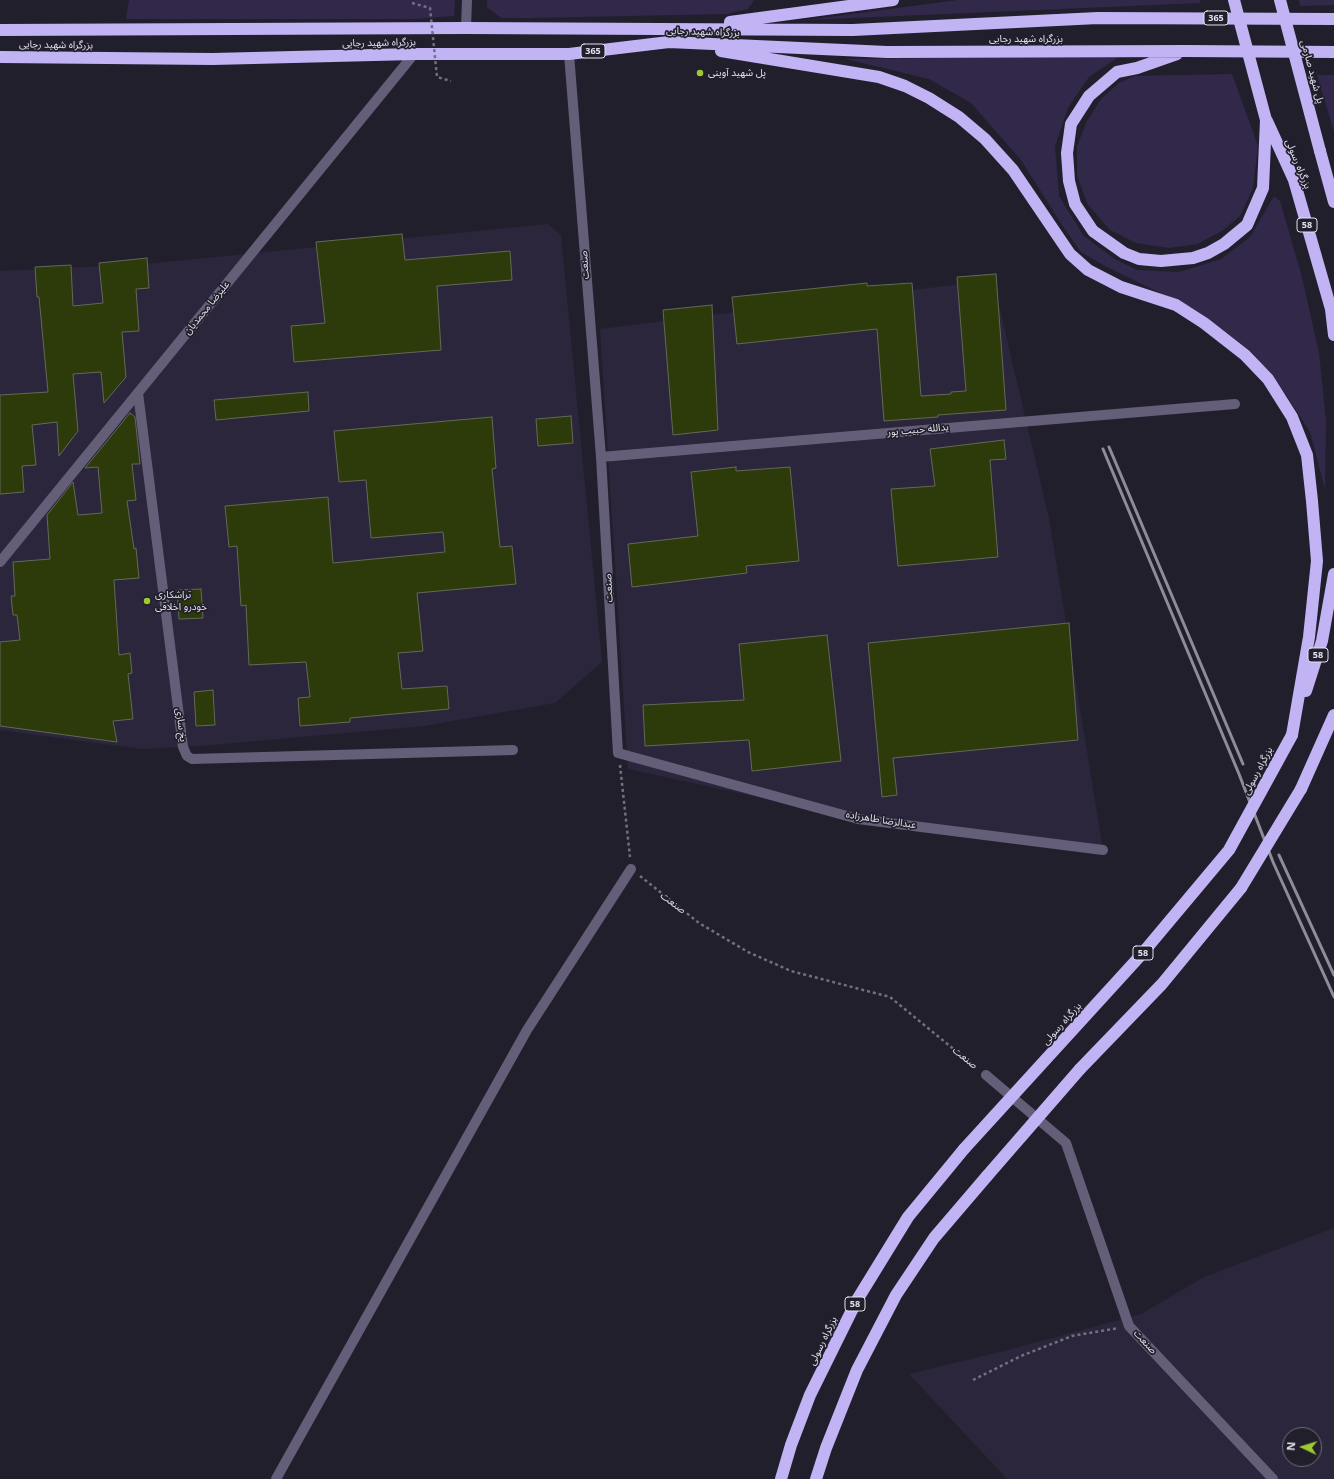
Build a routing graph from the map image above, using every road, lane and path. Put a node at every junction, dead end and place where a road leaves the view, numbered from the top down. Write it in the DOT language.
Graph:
graph roads {
  1 [pos="467,0"];
  2 [pos="893,0"];
  3 [pos="1234,0"];
  4 [pos="1280,0"];
  5 [pos="412,3"];
  6 [pos="1334,18"];
  7 [pos="466,28"];
  8 [pos="683,29"];
  9 [pos="0,30"];
  10 [pos="669,42"];
  11 [pos="1186,51"];
  12 [pos="1334,52"];
  13 [pos="414,54"];
  14 [pos="569,54"];
  15 [pos="0,57"];
  16 [pos="451,81"];
  17 [pos="1266,120"];
  18 [pos="1320,151"];
  19 [pos="1334,177"];
  20 [pos="1334,202"];
  21 [pos="1334,335"];
  22 [pos="138,392"];
  23 [pos="1235,404"];
  24 [pos="601,457"];
  25 [pos="0,562"];
  26 [pos="1334,574"];
  27 [pos="1334,715"];
  28 [pos="1292,735"];
  29 [pos="513,750"];
  30 [pos="618,753"];
  31 [pos="1103,850"];
  32 [pos="631,869"];
  33 [pos="986,1076"];
  34 [pos="1129,1326"];
  35 [pos="973,1380"];
  36 [pos="276,1479"];
  37 [pos="781,1479"];
  38 [pos="816,1479"];
  39 [pos="1273,1479"];
  1 -- 7 [label="street"];
  2 -- 8 [label="highway"];
  3 -- 17 [label="highway, 58, bridge"];
  4 -- 18 [label="highway, پل شهید صارمی, bridge"];
  5 -- 16 [label="path, bridge"];
  6 -- 8 [label="highway, بزرگراه شهید رجایی / 365"];
  7 -- 8 [label="highway, بزرگراه شهید رجایی / 365"];
  7 -- 9 [label="highway, بزرگراه شهید رجایی / 365"];
  10 -- 11 [label="highway, بزرگراه شهید رجایی / 365"];
  10 -- 14 [label="highway, بزرگراه شهید رجایی / 365"];
  10 -- 28 [label="highway"];
  11 -- 12 [label="highway, بزرگراه شهید رجایی / 365"];
  11 -- 17 [label="highway"];
  13 -- 14 [label="highway, بزرگراه شهید رجایی / 365"];
  13 -- 15 [label="highway, بزرگراه شهید رجایی / 365"];
  13 -- 22 [label="street, علیرضا محمدیان"];
  14 -- 24 [label="street, صنعت"];
  17 -- 21 [label="highway, بزرگراه رسولی / 58"];
  18 -- 19 [label="highway"];
  18 -- 20 [label="highway"];
  22 -- 25 [label="street, علیرضا محمدیان"];
  22 -- 29 [label="street, یخ سازی"];
  23 -- 24 [label="street, یدالله حبیب پور"];
  24 -- 30 [label="street, صنعت"];
  26 -- 28 [label="highway, بزرگراه رسولی / 58"];
  27 -- 38 [label="highway, bridge"];
  28 -- 37 [label="highway, بزرگراه رسولی / 58, bridge"];
  30 -- 31 [label="street, عبدالرضا طاهرزاده"];
  30 -- 32 [label="path"];
  32 -- 33 [label="path, صنعت"];
  32 -- 36 [label="street"];
  33 -- 34 [label="street, صنعت"];
  34 -- 35 [label="path"];
  34 -- 39 [label="street, صنعت"];
}
